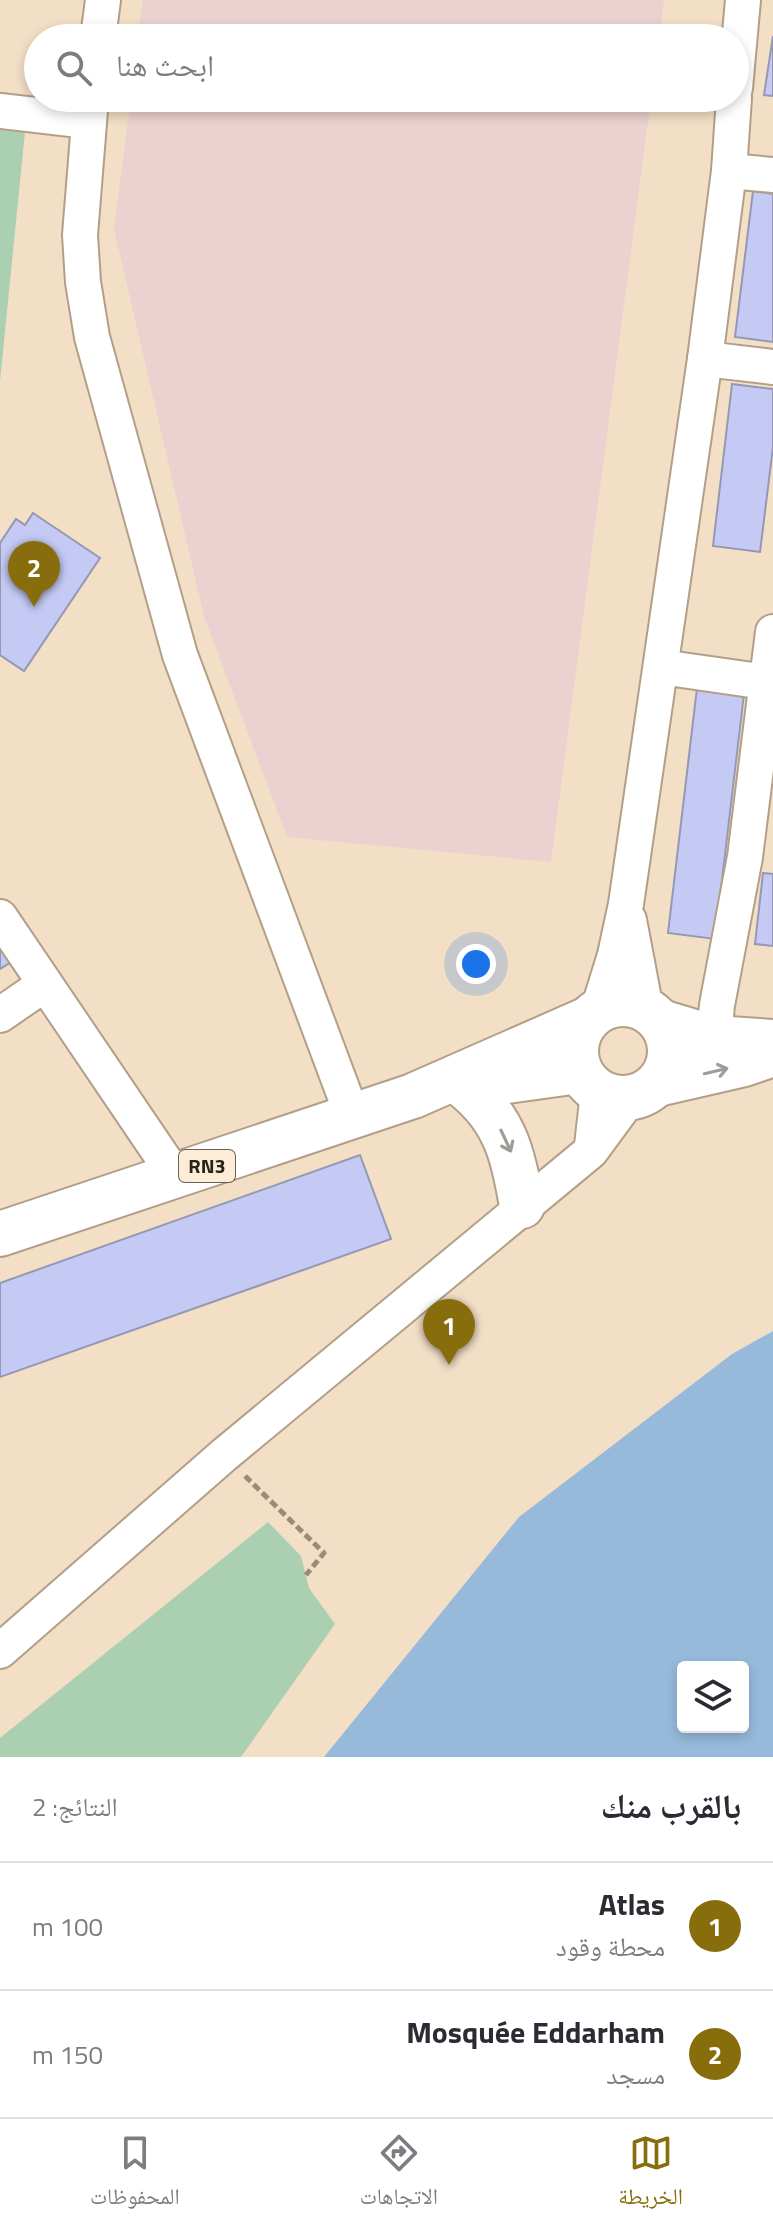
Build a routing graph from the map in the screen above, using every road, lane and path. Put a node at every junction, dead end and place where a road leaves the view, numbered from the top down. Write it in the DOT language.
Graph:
graph roads {
  1 [pos="103,0"];
  2 [pos="743,0"];
  3 [pos="100,24"];
  4 [pos="741,24"];
  5 [pos="0,111"];
  6 [pos="24,111"];
  7 [pos="90,112"];
  8 [pos="733,112"];
  9 [pos="729,171"];
  10 [pos="773,175"];
  11 [pos="705,359"];
  12 [pos="773,367"];
  13 [pos="773,632"];
  14 [pos="661,667"];
  15 [pos="770,682"];
  16 [pos="626,904"];
  17 [pos="0,917"];
  18 [pos="45,984"];
  19 [pos="0,1015"];
  20 [pos="592,1015"];
  21 [pos="654,1016"];
  22 [pos="714,1038"];
  23 [pos="773,1042"];
  24 [pos="773,1054"];
  25 [pos="616,1086"];
  26 [pos="465,1087"];
  27 [pos="413,1096"];
  28 [pos="352,1115"];
  29 [pos="176,1177"];
  30 [pos="522,1206"];
  31 [pos="0,1234"];
  32 [pos="224,1455"];
  33 [pos="306,1575"];
  34 [pos="0,1651"];
  1 -- 3 [label="street"];
  2 -- 4 [label="street"];
  5 -- 6 [label="street"];
  7 -- 28 [label="street"];
  8 -- 9 [label="street"];
  9 -- 10 [label="street"];
  9 -- 11 [label="street"];
  11 -- 12 [label="street"];
  11 -- 14 [label="street"];
  13 -- 15 [label="street"];
  14 -- 15 [label="street"];
  14 -- 16 [label="street"];
  15 -- 22 [label="street"];
  16 -- 20 [label="street"];
  16 -- 21 [label="street"];
  17 -- 18 [label="street"];
  18 -- 19 [label="street"];
  18 -- 29 [label="street"];
  20 -- 21 [label="main road, RN3"];
  20 -- 25 [label="main road"];
  20 -- 27 [label="main road, RN3"];
  21 -- 22 [label="main road, RN3"];
  21 -- 25 [label="main road"];
  22 -- 23 [label="main road, RN3"];
  25 -- 24 [label="main road, RN3, one-way"];
  25 -- 26 [label="main road, RN3"];
  25 -- 30 [label="street"];
  26 -- 27 [label="main road, RN3"];
  26 -- 30 [label="main road, one-way"];
  27 -- 28 [label="main road, RN3"];
  28 -- 29 [label="main road, RN3"];
  29 -- 31 [label="main road, RN3"];
  30 -- 32 [label="street"];
  32 -- 33 [label="path"];
  32 -- 34 [label="street"];
}
